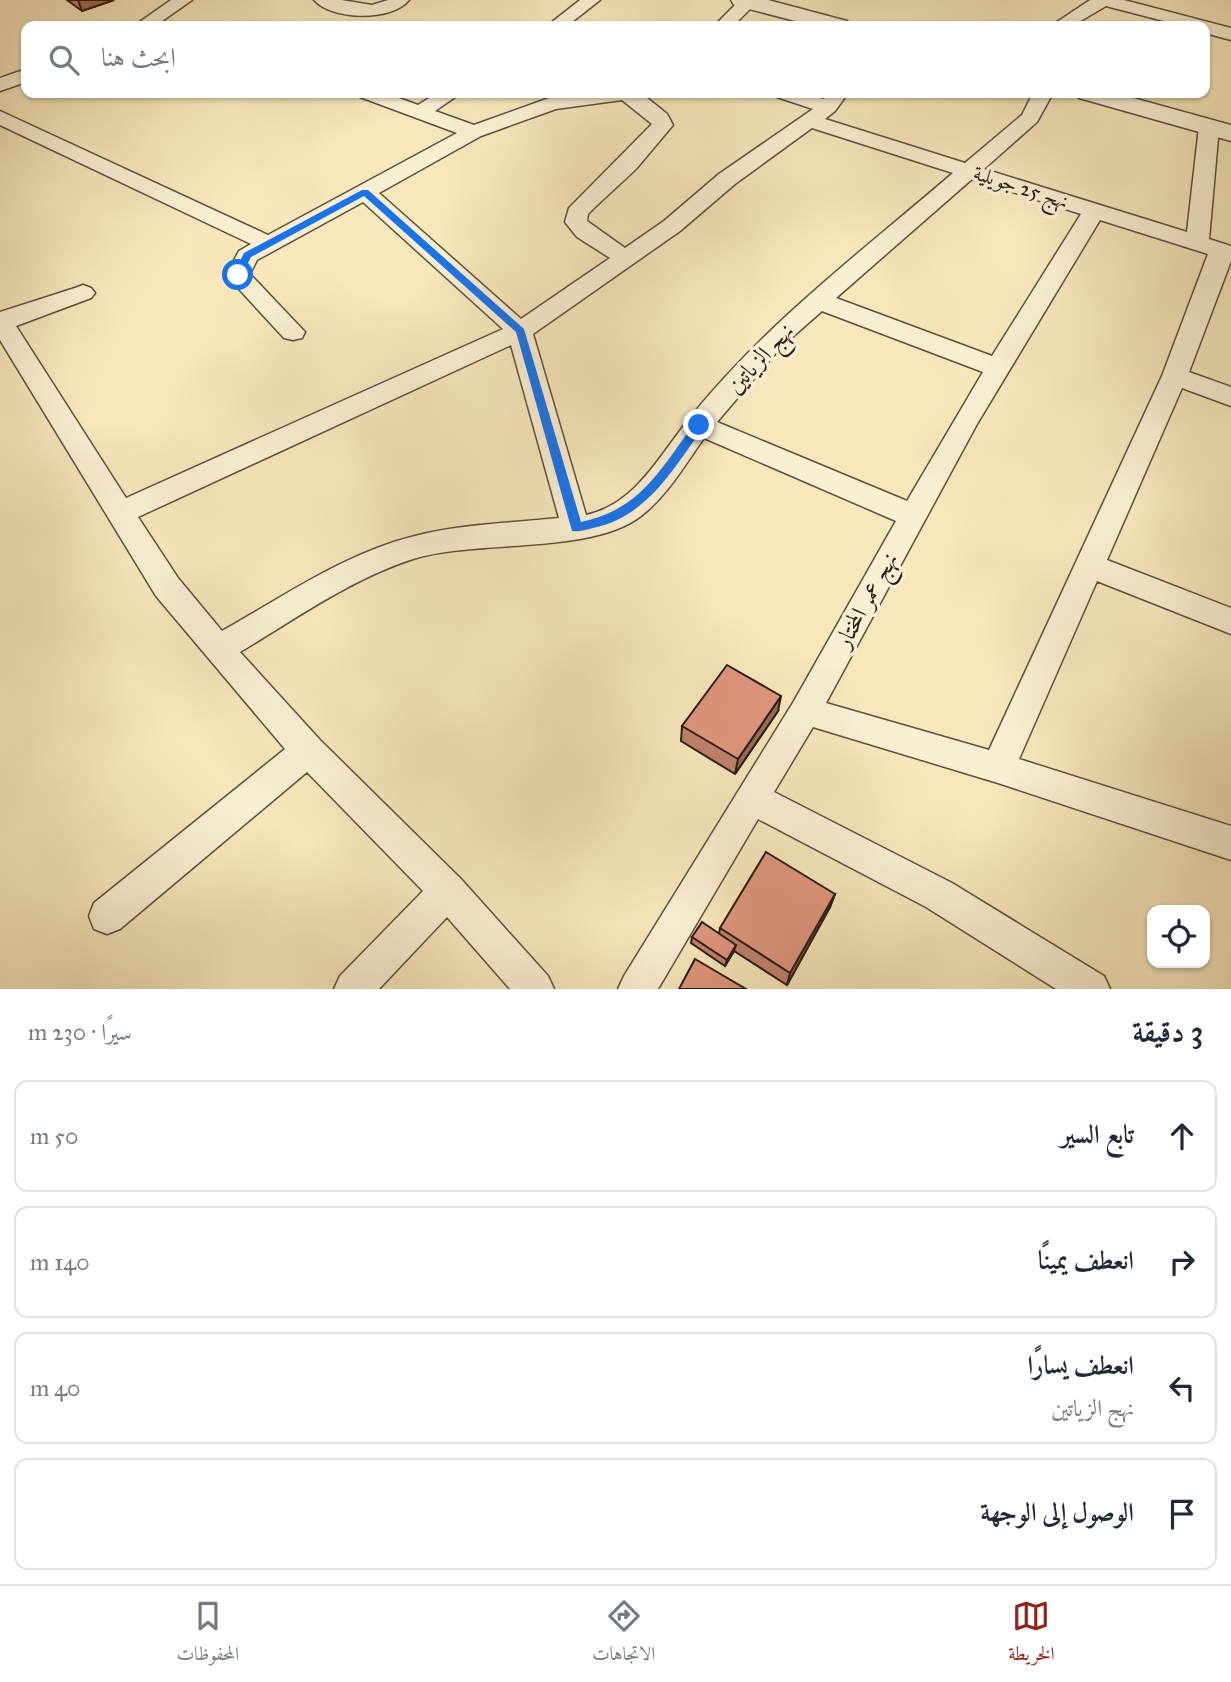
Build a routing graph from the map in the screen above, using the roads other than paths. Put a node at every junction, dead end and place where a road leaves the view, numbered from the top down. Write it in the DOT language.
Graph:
graph roads {
  1 [pos="183,0"];
  2 [pos="323,0"];
  3 [pos="400,0"];
  4 [pos="591,0"];
  5 [pos="746,0"];
  6 [pos="1069,3"];
  7 [pos="1099,3"];
  8 [pos="155,21"];
  9 [pos="563,21"];
  10 [pos="727,21"];
  11 [pos="821,21"];
  12 [pos="1068,21"];
  13 [pos="1181,21"];
  14 [pos="1210,28"];
  15 [pos="1231,34"];
  16 [pos="21,77"];
  17 [pos="0,85"];
  18 [pos="382,98"];
  19 [pos="443,98"];
  20 [pos="595,98"];
  21 [pos="634,98"];
  22 [pos="799,98"];
  23 [pos="1040,98"];
  24 [pos="1106,98"];
  25 [pos="826,107"];
  26 [pos="421,111"];
  27 [pos="0,117"];
  28 [pos="1220,130"];
  29 [pos="474,132"];
  30 [pos="971,171"];
  31 [pos="365,192"];
  32 [pos="1094,211"];
  33 [pos="267,243"];
  34 [pos="1216,250"];
  35 [pos="625,258"];
  36 [pos="83,293"];
  37 [pos="817,300"];
  38 [pos="1,322"];
  39 [pos="520,331"];
  40 [pos="293,332"];
  41 [pos="998,368"];
  42 [pos="1175,376"];
  43 [pos="1231,397"];
  44 [pos="699,425"];
  45 [pos="122,512"];
  46 [pos="913,516"];
  47 [pos="576,528"];
  48 [pos="1091,566"];
  49 [pos="1231,621"];
  50 [pos="218,649"];
  51 [pos="805,711"];
  52 [pos="308,751"];
  53 [pos="998,768"];
  54 [pos="753,799"];
  55 [pos="1231,843"];
  56 [pos="448,891"];
  57 [pos="107,916"];
  58 [pos="353,989"];
  59 [pos="535,989"];
  60 [pos="637,989"];
  61 [pos="1091,989"];
  1 -- 8 [label="street"];
  2 -- 3 [label="street"];
  4 -- 9 [label="street"];
  5 -- 10 [label="street"];
  5 -- 11 [label="street"];
  6 -- 7 [label="street"];
  7 -- 12 [label="street"];
  7 -- 13 [label="street"];
  14 -- 15 [label="street"];
  16 -- 17 [label="street"];
  18 -- 26 [label="street"];
  19 -- 26 [label="street"];
  20 -- 29 [label="street"];
  21 -- 35 [label="street"];
  22 -- 25 [label="street, نهج 25 جويلية"];
  23 -- 30 [label="street, نهج الزياتين"];
  24 -- 28 [label="street"];
  25 -- 30 [label="street, نهج 25 جويلية"];
  25 -- 35 [label="street"];
  26 -- 29 [label="street"];
  27 -- 33 [label="street"];
  28 -- 34 [label="street"];
  29 -- 31 [label="street"];
  30 -- 32 [label="street, نهج 25 جويلية"];
  30 -- 37 [label="street, نهج الزياتين"];
  31 -- 33 [label="street"];
  31 -- 39 [label="street"];
  32 -- 34 [label="street, نهج 25 جويلية"];
  32 -- 41 [label="street, نهج عمر المختار"];
  33 -- 40 [label="street"];
  34 -- 42 [label="street"];
  35 -- 39 [label="street"];
  36 -- 38 [label="street"];
  37 -- 41 [label="street"];
  37 -- 44 [label="street, نهج الزياتين"];
  38 -- 45 [label="street"];
  39 -- 45 [label="street"];
  39 -- 47 [label="street"];
  41 -- 46 [label="street, نهج عمر المختار"];
  42 -- 43 [label="street"];
  42 -- 48 [label="street"];
  44 -- 46 [label="street"];
  44 -- 47 [label="street, نهج الزياتين"];
  45 -- 50 [label="street"];
  46 -- 51 [label="street, نهج عمر المختار"];
  47 -- 50 [label="street, نهج الزياتين"];
  48 -- 49 [label="street"];
  48 -- 53 [label="street"];
  50 -- 52 [label="street"];
  51 -- 53 [label="street"];
  51 -- 54 [label="street, نهج عمر المختار"];
  52 -- 56 [label="street"];
  52 -- 57 [label="street"];
  53 -- 55 [label="street"];
  54 -- 60 [label="street, نهج عمر المختار"];
  54 -- 61 [label="street"];
  56 -- 58 [label="street"];
  56 -- 59 [label="street"];
}
